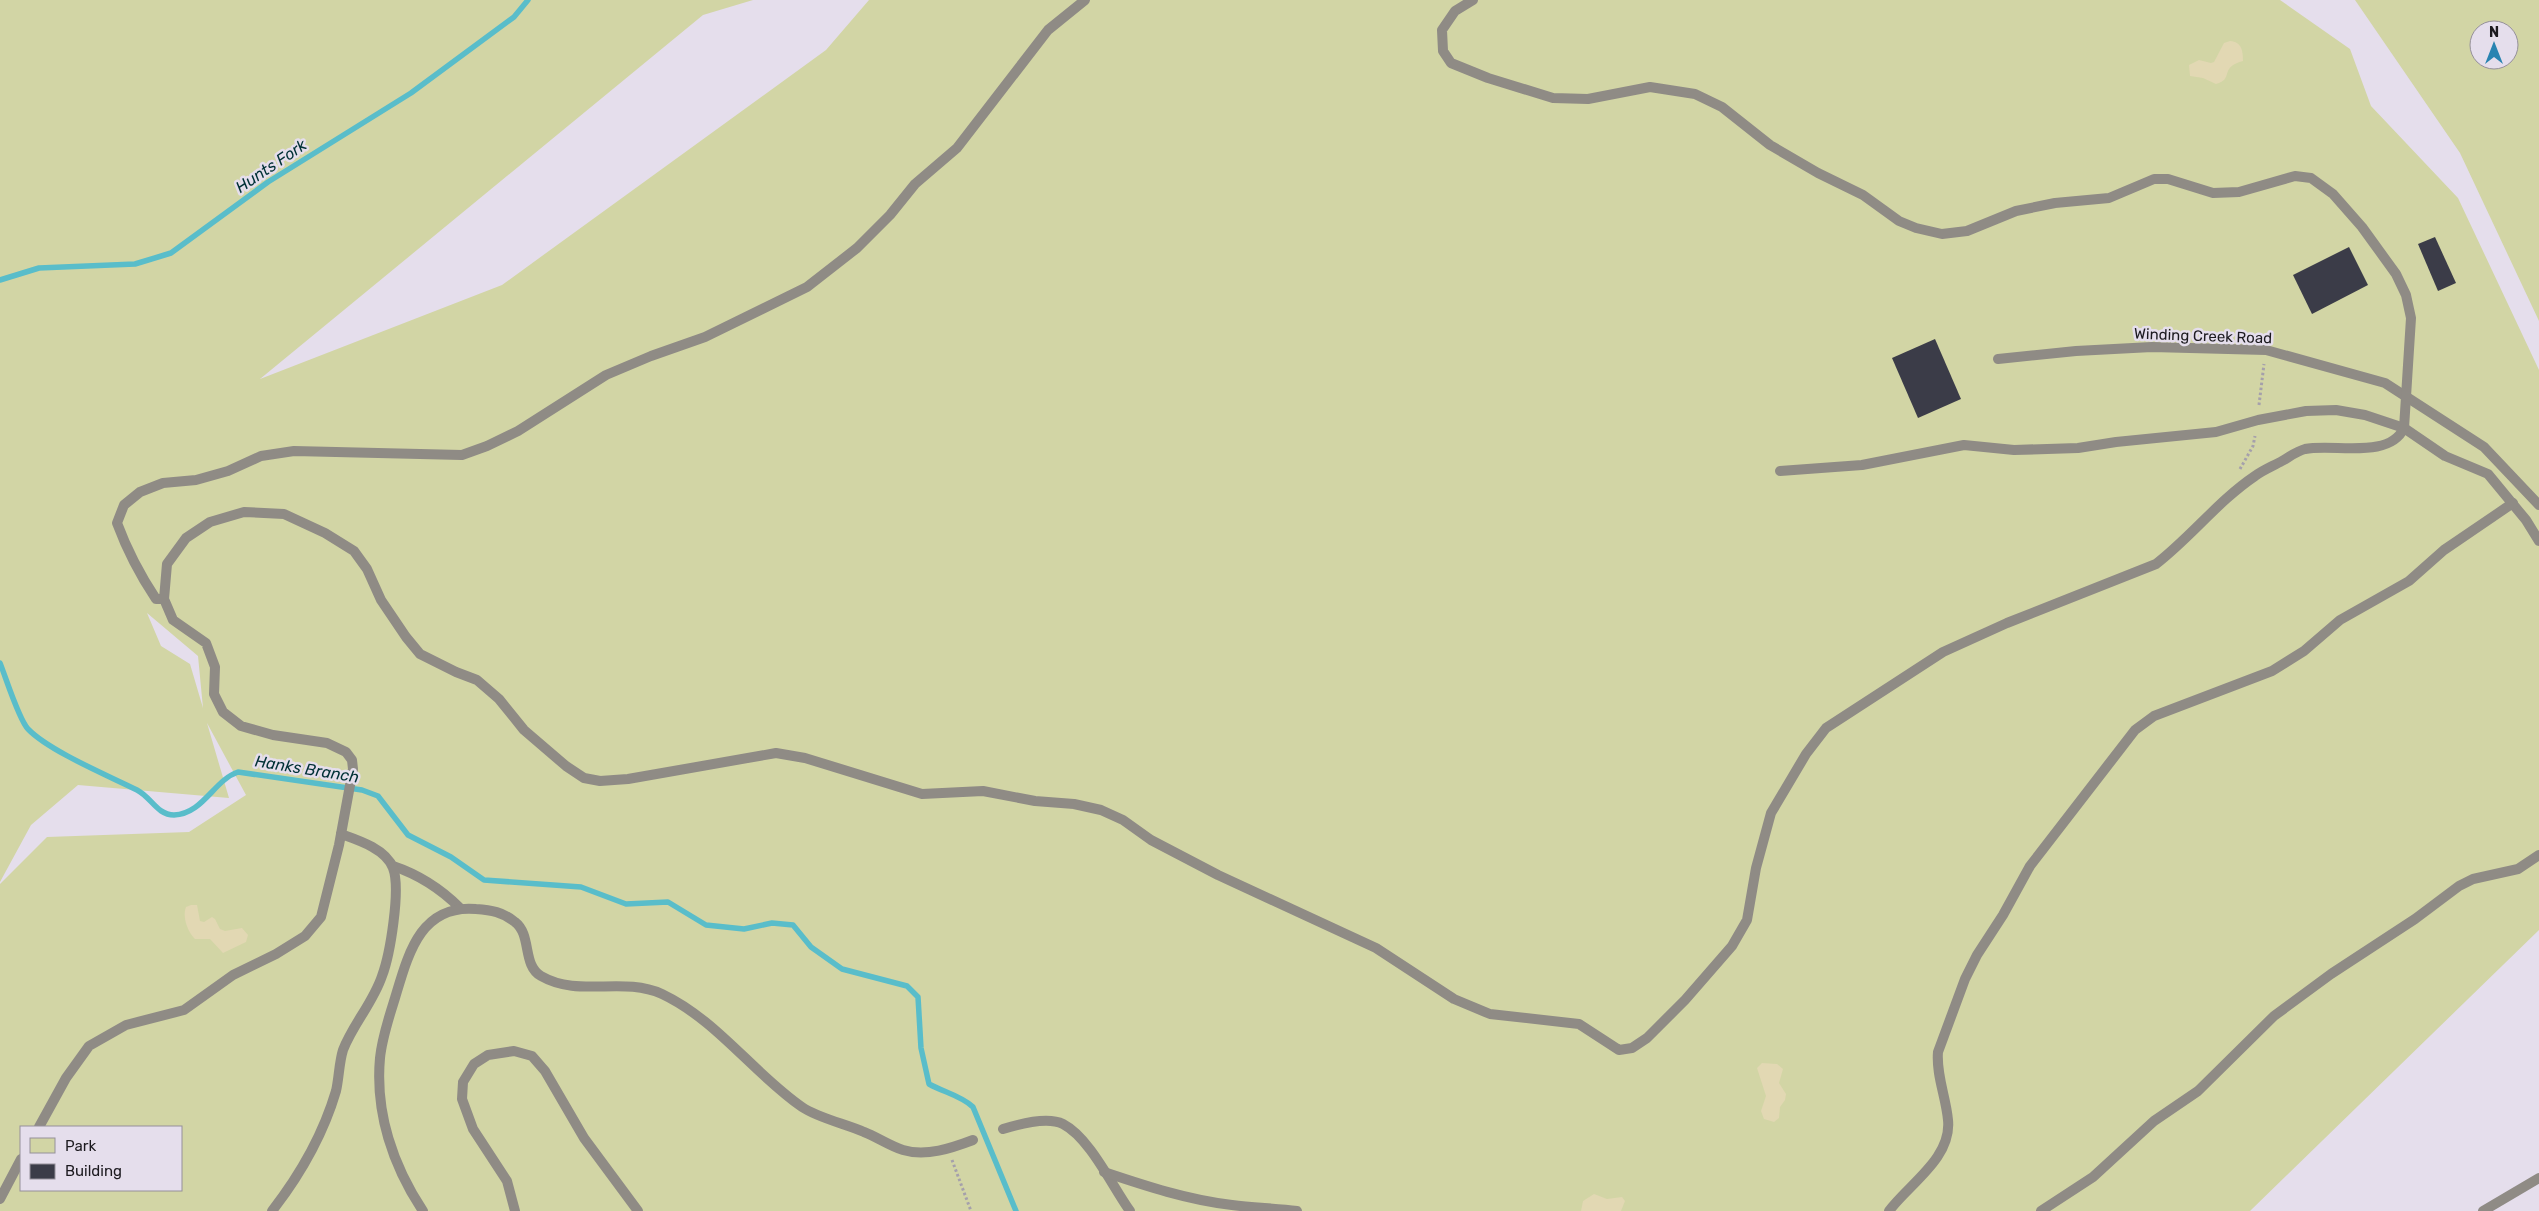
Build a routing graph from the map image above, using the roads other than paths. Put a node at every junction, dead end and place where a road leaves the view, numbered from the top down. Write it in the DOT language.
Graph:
graph roads {
  1 [pos="1085,0"];
  2 [pos="1473,0"];
  3 [pos="1998,359"];
  4 [pos="2406,397"];
  5 [pos="2404,428"];
  6 [pos="1780,471"];
  7 [pos="2513,503"];
  8 [pos="2539,505"];
  9 [pos="2539,542"];
  10 [pos="164,599"];
  11 [pos="340,834"];
  12 [pos="2539,855"];
  13 [pos="393,866"];
  14 [pos="460,908"];
  15 [pos="40,1126"];
  16 [pos="1003,1129"];
  17 [pos="973,1140"];
  18 [pos="20,1161"];
  19 [pos="1104,1172"];
  20 [pos="2539,1178"];
  21 [pos="0,1199"];
  22 [pos="272,1211"];
  23 [pos="423,1211"];
  24 [pos="515,1211"];
  25 [pos="638,1211"];
  26 [pos="1130,1211"];
  27 [pos="1297,1211"];
  28 [pos="1889,1211"];
  29 [pos="2042,1211"];
  30 [pos="2484,1211"];
  1 -- 10 [label="lane"];
  2 -- 4 [label="lane"];
  3 -- 4 [label="lane, Winding Creek Road"];
  4 -- 5 [label="lane"];
  4 -- 8 [label="lane, Winding Creek Road"];
  5 -- 6 [label="lane"];
  5 -- 7 [label="lane"];
  5 -- 10 [label="lane"];
  7 -- 9 [label="lane"];
  7 -- 28 [label="lane"];
  10 -- 11 [label="lane"];
  11 -- 13 [label="lane"];
  11 -- 15 [label="lane"];
  12 -- 29 [label="lane"];
  13 -- 14 [label="lane"];
  13 -- 22 [label="lane"];
  14 -- 17 [label="lane"];
  14 -- 23 [label="lane"];
  16 -- 19 [label="lane"];
  18 -- 21 [label="lane"];
  19 -- 26 [label="lane"];
  19 -- 27 [label="lane"];
  20 -- 30 [label="lane"];
  24 -- 25 [label="lane"];
}
